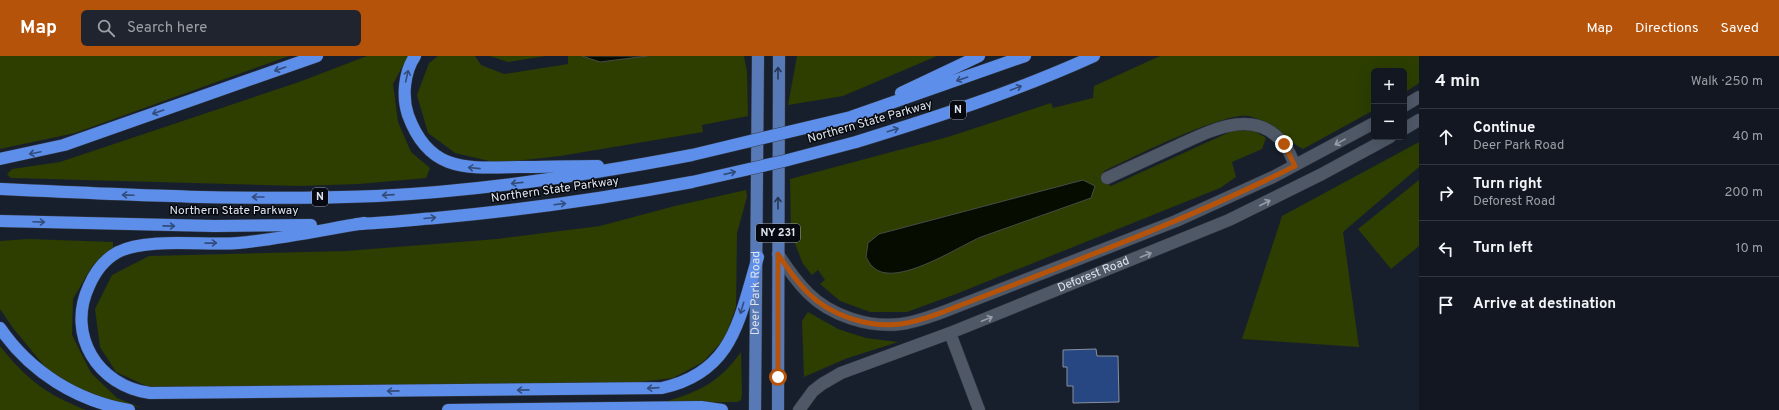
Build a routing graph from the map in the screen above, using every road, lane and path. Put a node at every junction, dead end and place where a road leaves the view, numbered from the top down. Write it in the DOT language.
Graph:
graph roads {
  1 [pos="317,56"];
  2 [pos="415,56"];
  3 [pos="758,56"];
  4 [pos="779,56"];
  5 [pos="980,56"];
  6 [pos="1025,56"];
  7 [pos="1094,56"];
  8 [pos="1419,97"];
  9 [pos="1407,104"];
  10 [pos="851,117"];
  11 [pos="1419,120"];
  12 [pos="1371,125"];
  13 [pos="1407,127"];
  14 [pos="1384,140"];
  15 [pos="0,159"];
  16 [pos="639,165"];
  17 [pos="1295,166"];
  18 [pos="1107,178"];
  19 [pos="0,189"];
  20 [pos="0,221"];
  21 [pos="364,224"];
  22 [pos="778,254"];
  23 [pos="758,257"];
  24 [pos="0,328"];
  25 [pos="950,333"];
  26 [pos="129,410"];
  27 [pos="448,410"];
  28 [pos="722,410"];
  29 [pos="755,410"];
  30 [pos="778,410"];
  31 [pos="799,410"];
  32 [pos="979,410"];
  1 -- 15 [label="highway, one-way"];
  16 -- 2 [label="highway, one-way"];
  3 -- 23 [label="main road, Deer Park Road / NY 231"];
  22 -- 4 [label="main road, Deer Park Road / NY 231, one-way"];
  5 -- 10 [label="highway"];
  6 -- 10 [label="highway, Northern State Parkway / N, one-way"];
  21 -- 7 [label="highway, Northern State Parkway / N, one-way, bridge"];
  8 -- 9 [label="street"];
  10 -- 16 [label="highway, Northern State Parkway / N, bridge"];
  11 -- 13 [label="street"];
  12 -- 17 [label="street, Deforest Road, one-way"];
  25 -- 14 [label="street, Deforest Road, one-way"];
  16 -- 19 [label="highway, Northern State Parkway / N, one-way"];
  17 -- 18 [label="street"];
  17 -- 22 [label="street, Deforest Road"];
  20 -- 21 [label="highway, Northern State Parkway / N, one-way"];
  23 -- 21 [label="highway, one-way"];
  22 -- 30 [label="main road, Deer Park Road / NY 231"];
  23 -- 29 [label="main road, Deer Park Road / NY 231"];
  24 -- 26 [label="highway"];
  25 -- 31 [label="street, Deforest Road"];
  25 -- 32 [label="street"];
  27 -- 28 [label="highway"];
}
